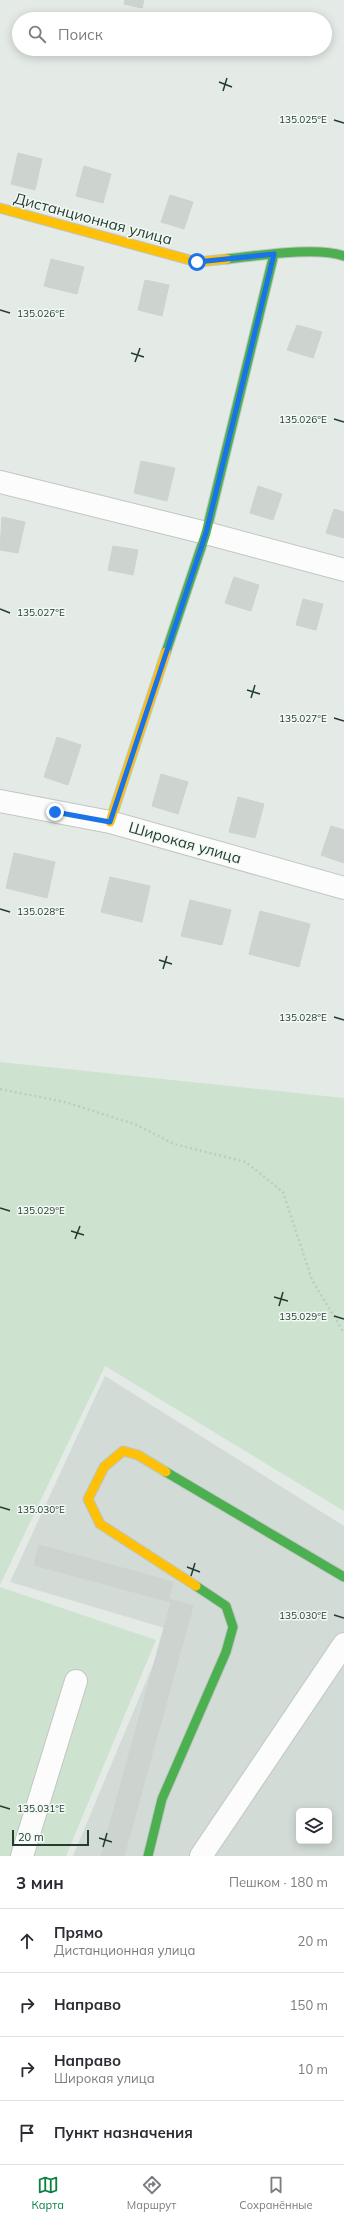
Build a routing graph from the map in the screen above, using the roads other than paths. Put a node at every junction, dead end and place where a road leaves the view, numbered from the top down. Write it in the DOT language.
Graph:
graph roads {
  1 [pos="0,208"];
  2 [pos="274,254"];
  3 [pos="344,256"];
  4 [pos="0,482"];
  5 [pos="206,533"];
  6 [pos="344,570"];
  7 [pos="0,801"];
  8 [pos="110,822"];
  9 [pos="344,888"];
  10 [pos="344,1577"];
  11 [pos="344,1644"];
  12 [pos="76,1681"];
  13 [pos="22,1856"];
  14 [pos="148,1856"];
  15 [pos="201,1856"];
  1 -- 2 [label="street, Дистанционная улица"];
  2 -- 3 [label="street, Дистанционная улица"];
  2 -- 5 [label="street"];
  4 -- 5 [label="street"];
  5 -- 6 [label="street"];
  5 -- 8 [label="street"];
  7 -- 8 [label="street, Широкая улица"];
  8 -- 9 [label="street, Широкая улица"];
  10 -- 14 [label="street"];
  11 -- 15 [label="street"];
  12 -- 13 [label="street"];
}
